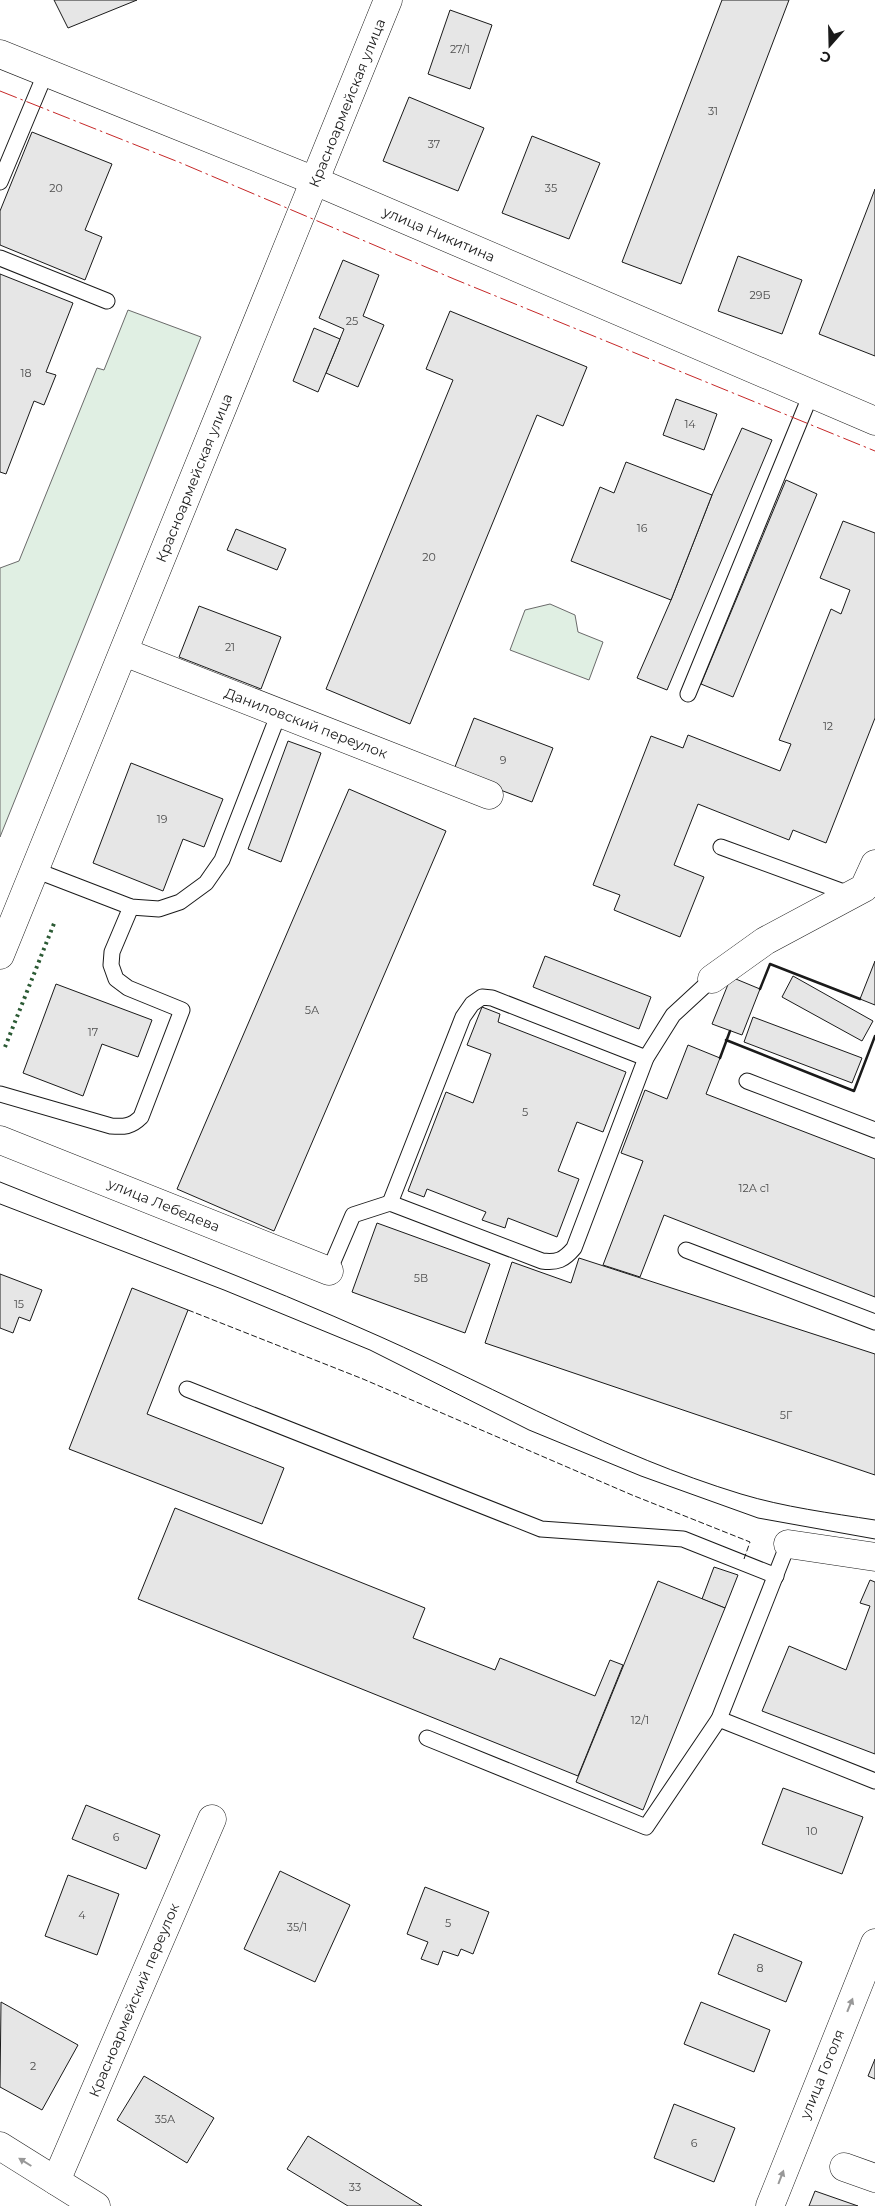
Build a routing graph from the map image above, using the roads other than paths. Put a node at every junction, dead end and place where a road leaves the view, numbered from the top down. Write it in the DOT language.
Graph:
graph roads {
  1 [pos="388,0"];
  2 [pos="0,54"];
  3 [pos="46,72"];
  4 [pos="315,181"];
  5 [pos="0,182"];
  6 [pos="0,258"];
  7 [pos="107,302"];
  8 [pos="811,394"];
  9 [pos="875,421"];
  10 [pos="124,652"];
  11 [pos="688,694"];
  12 [pos="279,713"];
  13 [pos="489,795"];
  14 [pos="722,847"];
  15 [pos="35,870"];
  16 [pos="867,885"];
  17 [pos="131,907"];
  18 [pos="0,955"];
  19 [pos="712,979"];
  20 [pos="646,1058"];
  21 [pos="747,1081"];
  22 [pos="0,1094"];
  23 [pos="875,1130"];
  24 [pos="0,1140"];
  25 [pos="390,1203"];
  26 [pos="686,1250"];
  27 [pos="329,1271"];
  28 [pos="875,1322"];
  29 [pos="188,1389"];
  30 [pos="788,1544"];
  31 [pos="875,1557"];
  32 [pos="776,1576"];
  33 [pos="718,1719"];
  34 [pos="427,1738"];
  35 [pos="875,1781"];
  36 [pos="212,1819"];
  37 [pos="875,1943"];
  38 [pos="0,2146"];
  39 [pos="844,2167"];
  40 [pos="875,2178"];
  41 [pos="56,2180"];
  42 [pos="96,2206"];
  43 [pos="770,2206"];
  1 -- 4 [label="street, Красноармейская улица"];
  2 -- 3 [label="street, улица Никитина"];
  3 -- 4 [label="street, улица Никитина"];
  3 -- 5 [label="lane"];
  4 -- 8 [label="street, улица Никитина"];
  4 -- 10 [label="street, Красноармейская улица"];
  6 -- 7 [label="lane"];
  8 -- 9 [label="street, улица Никитина"];
  8 -- 11 [label="lane"];
  10 -- 12 [label="street, Даниловский переулок"];
  10 -- 15 [label="street, Красноармейская улица"];
  12 -- 13 [label="street, Даниловский переулок"];
  12 -- 17 [label="lane"];
  14 -- 16 [label="lane"];
  15 -- 17 [label="lane"];
  15 -- 18 [label="street, Красноармейская улица"];
  16 -- 19 [label="street"];
  17 -- 22 [label="lane"];
  19 -- 20 [label="lane"];
  20 -- 25 [label="lane"];
  20 -- 25 [label="lane"];
  21 -- 23 [label="lane"];
  24 -- 27 [label="street, улица Лебедева"];
  25 -- 27 [label="lane"];
  26 -- 28 [label="lane"];
  29 -- 32 [label="lane"];
  30 -- 31 [label="street"];
  30 -- 32 [label="lane"];
  32 -- 33 [label="lane"];
  33 -- 34 [label="lane"];
  33 -- 35 [label="lane"];
  36 -- 41 [label="street, Красноармейский переулок"];
  43 -- 37 [label="street, улица Гоголя, one-way"];
  41 -- 38 [label="street, one-way"];
  39 -- 40 [label="street"];
  41 -- 42 [label="street"];
}
